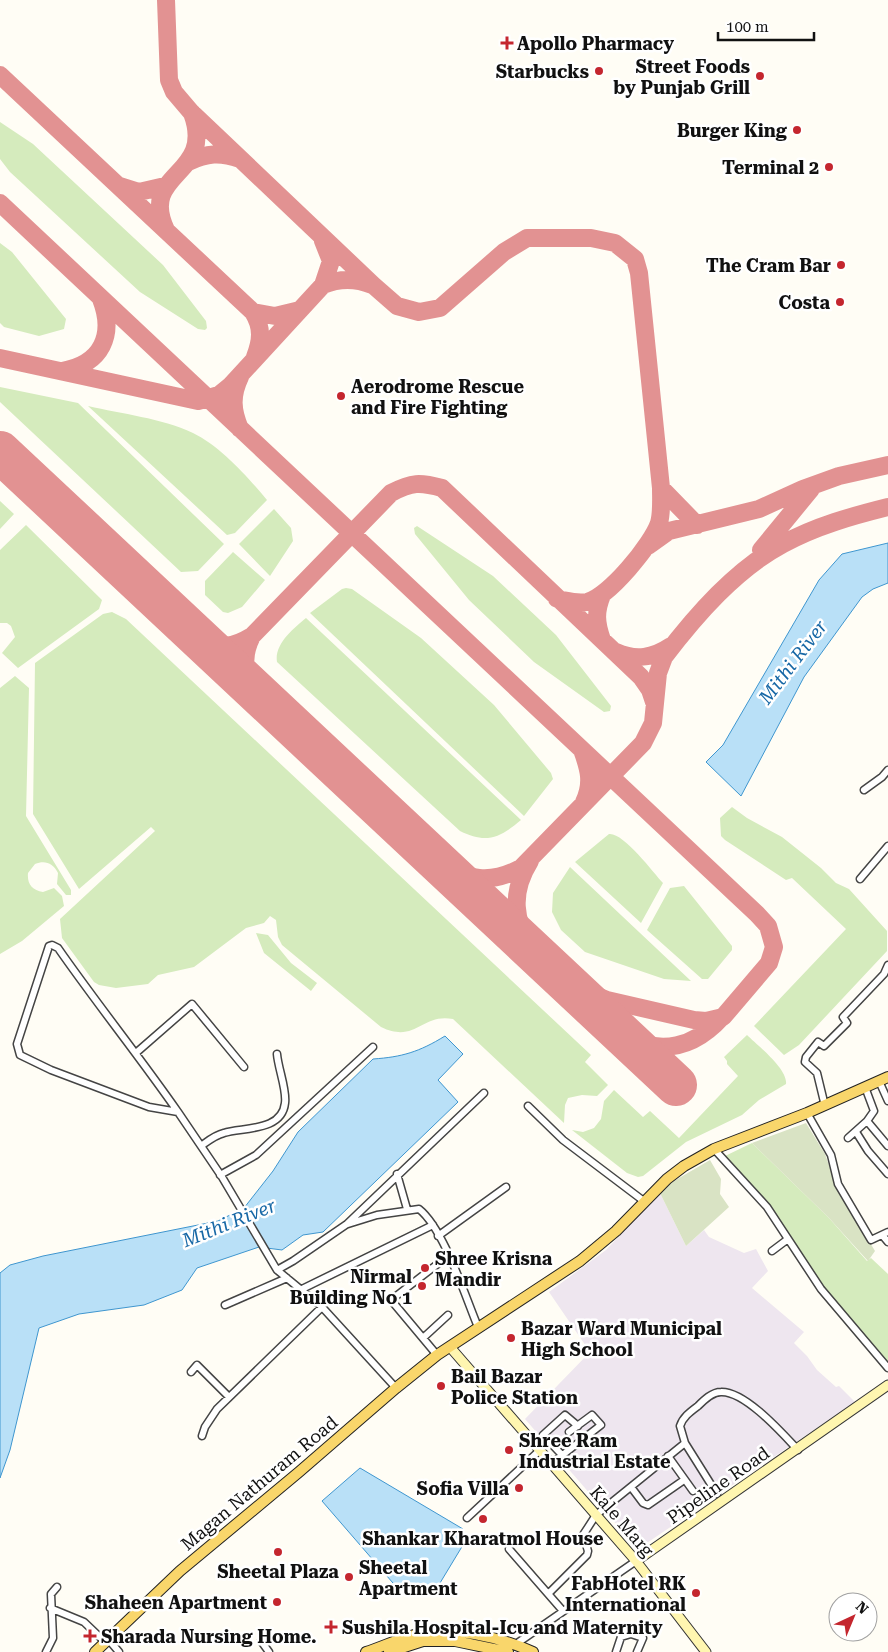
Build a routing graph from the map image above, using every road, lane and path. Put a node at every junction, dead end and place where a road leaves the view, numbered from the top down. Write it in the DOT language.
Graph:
graph roads {
  1 [pos="888,770"];
  2 [pos="864,790"];
  3 [pos="888,846"];
  4 [pos="860,879"];
  5 [pos="888,965"];
  6 [pos="373,1047"];
  7 [pos="137,1052"];
  8 [pos="277,1054"];
  9 [pos="244,1066"];
  10 [pos="883,1079"];
  11 [pos="864,1087"];
  12 [pos="484,1093"];
  13 [pos="888,1101"];
  14 [pos="528,1106"];
  15 [pos="825,1106"];
  16 [pos="178,1112"];
  17 [pos="807,1113"];
  18 [pos="868,1121"];
  19 [pos="856,1132"];
  20 [pos="848,1138"];
  21 [pos="200,1146"];
  22 [pos="888,1146"];
  23 [pos="714,1149"];
  24 [pos="397,1174"];
  25 [pos="888,1174"];
  26 [pos="221,1176"];
  27 [pos="506,1187"];
  28 [pos="645,1202"];
  29 [pos="407,1209"];
  30 [pos="347,1224"];
  31 [pos="433,1225"];
  32 [pos="885,1234"];
  33 [pos="438,1236"];
  34 [pos="788,1239"];
  35 [pos="888,1242"];
  36 [pos="772,1251"];
  37 [pos="448,1256"];
  38 [pos="277,1270"];
  39 [pos="287,1278"];
  40 [pos="300,1290"];
  41 [pos="225,1305"];
  42 [pos="322,1307"];
  43 [pos="448,1315"];
  44 [pos="478,1327"];
  45 [pos="423,1338"];
  46 [pos="450,1346"];
  47 [pos="438,1355"];
  48 [pos="888,1368"];
  49 [pos="191,1372"];
  50 [pos="888,1383"];
  51 [pos="396,1388"];
  52 [pos="229,1397"];
  53 [pos="578,1426"];
  54 [pos="569,1432"];
  55 [pos="202,1436"];
  56 [pos="546,1438"];
  57 [pos="685,1443"];
  58 [pos="796,1448"];
  59 [pos="538,1449"];
  60 [pos="562,1455"];
  61 [pos="668,1456"];
  62 [pos="551,1464"];
  63 [pos="684,1480"];
  64 [pos="630,1487"];
  65 [pos="692,1491"];
  66 [pos="716,1494"];
  67 [pos="596,1515"];
  68 [pos="468,1518"];
  69 [pos="509,1549"];
  70 [pos="639,1558"];
  71 [pos="57,1587"];
  72 [pos="549,1593"];
  73 [pos="50,1608"];
  74 [pos="563,1611"];
  75 [pos="107,1640"];
  76 [pos="261,1641"];
  77 [pos="509,1650"];
  78 [pos="46,1652"];
  79 [pos="95,1652"];
  80 [pos="119,1652"];
  81 [pos="269,1652"];
  82 [pos="366,1652"];
  83 [pos="389,1652"];
  84 [pos="534,1652"];
  85 [pos="616,1652"];
  86 [pos="638,1652"];
  87 [pos="706,1652"];
  1 -- 2 [label="street"];
  3 -- 4 [label="street"];
  5 -- 15 [label="street"];
  6 -- 26 [label="street"];
  7 -- 9 [label="street"];
  7 -- 16 [label="street"];
  7 -- 16 [label="street"];
  8 -- 21 [label="street"];
  10 -- 11 [label="main road, Magan Nathuram Road"];
  10 -- 13 [label="street"];
  11 -- 15 [label="main road, Magan Nathuram Road"];
  11 -- 18 [label="street"];
  12 -- 24 [label="street"];
  14 -- 28 [label="street"];
  15 -- 17 [label="main road, Magan Nathuram Road"];
  16 -- 21 [label="street"];
  17 -- 23 [label="main road, Magan Nathuram Road"];
  17 -- 32 [label="street"];
  18 -- 19 [label="street"];
  18 -- 22 [label="street"];
  19 -- 20 [label="street"];
  19 -- 25 [label="street"];
  21 -- 26 [label="street"];
  23 -- 28 [label="main road, Magan Nathuram Road"];
  23 -- 34 [label="street"];
  24 -- 29 [label="street"];
  24 -- 30 [label="street"];
  26 -- 38 [label="street"];
  27 -- 33 [label="street"];
  28 -- 44 [label="main road, Magan Nathuram Road"];
  29 -- 30 [label="street"];
  29 -- 31 [label="street"];
  30 -- 38 [label="street"];
  31 -- 33 [label="street"];
  31 -- 40 [label="street"];
  32 -- 35 [label="street"];
  33 -- 37 [label="street"];
  34 -- 36 [label="street"];
  34 -- 48 [label="street"];
  37 -- 44 [label="street"];
  37 -- 45 [label="street"];
  38 -- 39 [label="street"];
  39 -- 40 [label="street"];
  39 -- 41 [label="street"];
  40 -- 42 [label="street"];
  42 -- 51 [label="street"];
  42 -- 52 [label="street"];
  43 -- 45 [label="street"];
  44 -- 46 [label="main road, Magan Nathuram Road"];
  45 -- 47 [label="street"];
  46 -- 47 [label="main road, Magan Nathuram Road"];
  46 -- 59 [label="main road, Kale Marg"];
  47 -- 51 [label="main road, Magan Nathuram Road"];
  49 -- 52 [label="street"];
  50 -- 58 [label="main road, Pipeline Road"];
  51 -- 75 [label="main road, Magan Nathuram Road"];
  52 -- 55 [label="street"];
  53 -- 54 [label="street"];
  53 -- 56 [label="street"];
  53 -- 60 [label="street"];
  56 -- 59 [label="street"];
  56 -- 60 [label="street"];
  57 -- 58 [label="street"];
  57 -- 61 [label="street"];
  57 -- 66 [label="street"];
  58 -- 70 [label="main road, Pipeline Road"];
  59 -- 62 [label="main road, Kale Marg"];
  59 -- 68 [label="street"];
  60 -- 62 [label="street"];
  61 -- 63 [label="street"];
  61 -- 64 [label="street"];
  62 -- 67 [label="main road, Kale Marg"];
  63 -- 64 [label="street"];
  63 -- 65 [label="street"];
  64 -- 67 [label="street"];
  67 -- 70 [label="main road, Kale Marg"];
  67 -- 72 [label="street"];
  69 -- 72 [label="street"];
  70 -- 74 [label="street, Pipeline Road"];
  70 -- 87 [label="main road, Kale Marg"];
  71 -- 73 [label="street"];
  72 -- 74 [label="street"];
  73 -- 75 [label="street"];
  73 -- 78 [label="street"];
  74 -- 77 [label="street, Pipeline Road"];
  75 -- 79 [label="main road, Magan Nathuram Road"];
  75 -- 80 [label="street"];
  76 -- 81 [label="street"];
  77 -- 82 [label="main road"];
  77 -- 83 [label="main road"];
  77 -- 84 [label="main road"];
  85 -- 86 [label="street"];
}
